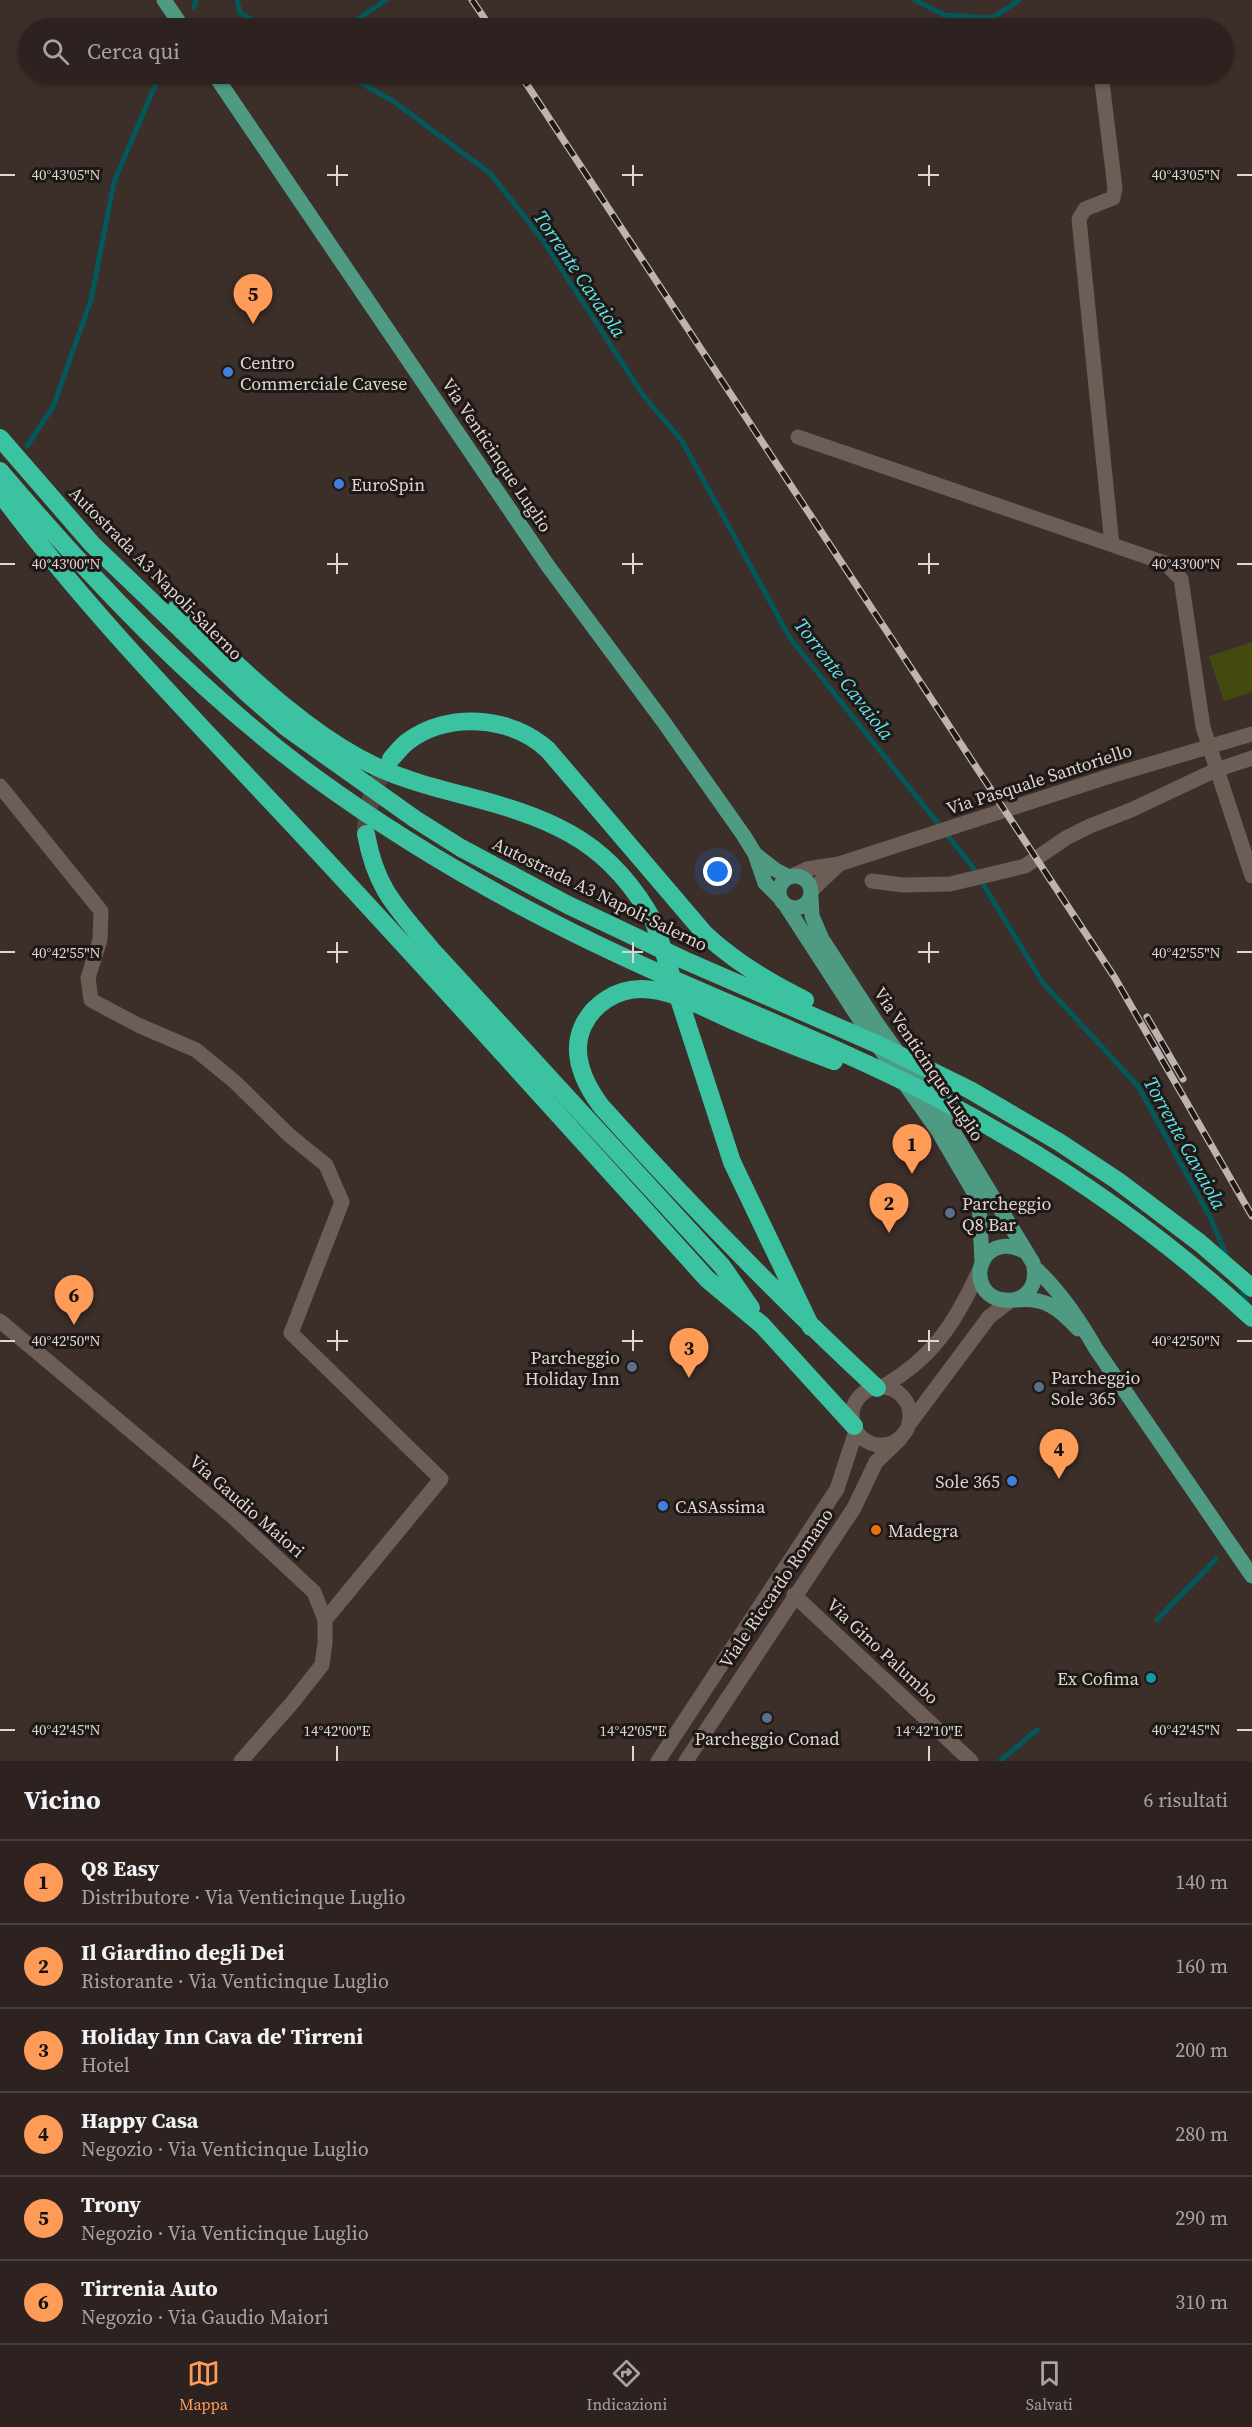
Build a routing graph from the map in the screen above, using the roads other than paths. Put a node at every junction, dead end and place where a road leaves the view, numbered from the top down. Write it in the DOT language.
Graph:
graph roads {
  1 [pos="164,0"];
  2 [pos="176,18"];
  3 [pos="221,84"];
  4 [pos="1102,84"];
  5 [pos="798,437"];
  6 [pos="0,438"];
  7 [pos="0,471"];
  8 [pos="0,493"];
  9 [pos="92,544"];
  10 [pos="1112,544"];
  11 [pos="1252,734"];
  12 [pos="1252,758"];
  13 [pos="391,759"];
  14 [pos="1216,770"];
  15 [pos="0,786"];
  16 [pos="366,834"];
  17 [pos="755,854"];
  18 [pos="839,864"];
  19 [pos="1252,876"];
  20 [pos="790,877"];
  21 [pos="872,881"];
  22 [pos="811,894"];
  23 [pos="782,902"];
  24 [pos="870,1041"];
  25 [pos="907,1083"];
  26 [pos="1024,1251"];
  27 [pos="981,1267"];
  28 [pos="1035,1268"];
  29 [pos="1252,1288"];
  30 [pos="1010,1301"];
  31 [pos="1252,1318"];
  32 [pos="0,1321"];
  33 [pos="762,1325"];
  34 [pos="811,1327"];
  35 [pos="1096,1349"];
  36 [pos="879,1388"];
  37 [pos="910,1423"];
  38 [pos="855,1429"];
  39 [pos="900,1439"];
  40 [pos="1252,1576"];
  41 [pos="794,1595"];
  42 [pos="325,1620"];
  43 [pos="242,1761"];
  44 [pos="658,1761"];
  45 [pos="686,1761"];
  46 [pos="971,1761"];
  1 -- 2 [label="main road"];
  3 -- 17 [label="main road, Via Venticinque Luglio"];
  4 -- 10 [label="street"];
  5 -- 10 [label="street"];
  6 -- 9 [label="highway, Autostrada A3 Napoli-Salerno"];
  7 -- 25 [label="highway"];
  8 -- 33 [label="highway"];
  9 -- 24 [label="highway, Autostrada A3 Napoli-Salerno"];
  9 -- 34 [label="highway"];
  10 -- 14 [label="street"];
  11 -- 18 [label="street, Via Pasquale Santoriello"];
  12 -- 14 [label="street"];
  13 -- 24 [label="highway"];
  14 -- 19 [label="street"];
  14 -- 21 [label="street"];
  15 -- 42 [label="street"];
  16 -- 33 [label="highway"];
  17 -- 20 [label="main road, Via Venticinque Luglio"];
  17 -- 23 [label="main road, Via Venticinque Luglio"];
  18 -- 20 [label="street, Via Pasquale Santoriello"];
  18 -- 22 [label="street, Via Pasquale Santoriello"];
  20 -- 22 [label="main road, Via Venticinque Luglio"];
  20 -- 23 [label="main road"];
  22 -- 23 [label="main road"];
  22 -- 26 [label="main road, Via Venticinque Luglio"];
  23 -- 27 [label="main road, Via Venticinque Luglio"];
  24 -- 29 [label="highway, Autostrada A3 Napoli-Salerno"];
  25 -- 31 [label="highway"];
  25 -- 34 [label="highway"];
  26 -- 27 [label="main road"];
  26 -- 28 [label="main road, Via Venticinque Luglio"];
  27 -- 30 [label="main road, Via Venticinque Luglio"];
  27 -- 36 [label="street, Viale Riccardo Romano"];
  28 -- 30 [label="main road"];
  28 -- 35 [label="main road, Via Venticinque Luglio"];
  30 -- 35 [label="main road, Via Venticinque Luglio"];
  30 -- 37 [label="street, Viale Riccardo Romano"];
  32 -- 42 [label="street, Via Gaudio Maiori"];
  33 -- 38 [label="highway"];
  34 -- 36 [label="highway"];
  35 -- 40 [label="main road, Via Venticinque Luglio"];
  36 -- 37 [label="street"];
  36 -- 38 [label="street, Viale Riccardo Romano"];
  37 -- 39 [label="street, Viale Riccardo Romano"];
  38 -- 39 [label="street"];
  38 -- 44 [label="street, Viale Riccardo Romano"];
  39 -- 41 [label="street, Viale Riccardo Romano"];
  41 -- 45 [label="street, Viale Riccardo Romano"];
  41 -- 46 [label="street, Via Gino Palumbo"];
  42 -- 43 [label="street, Via Gaudio Maiori"];
}
